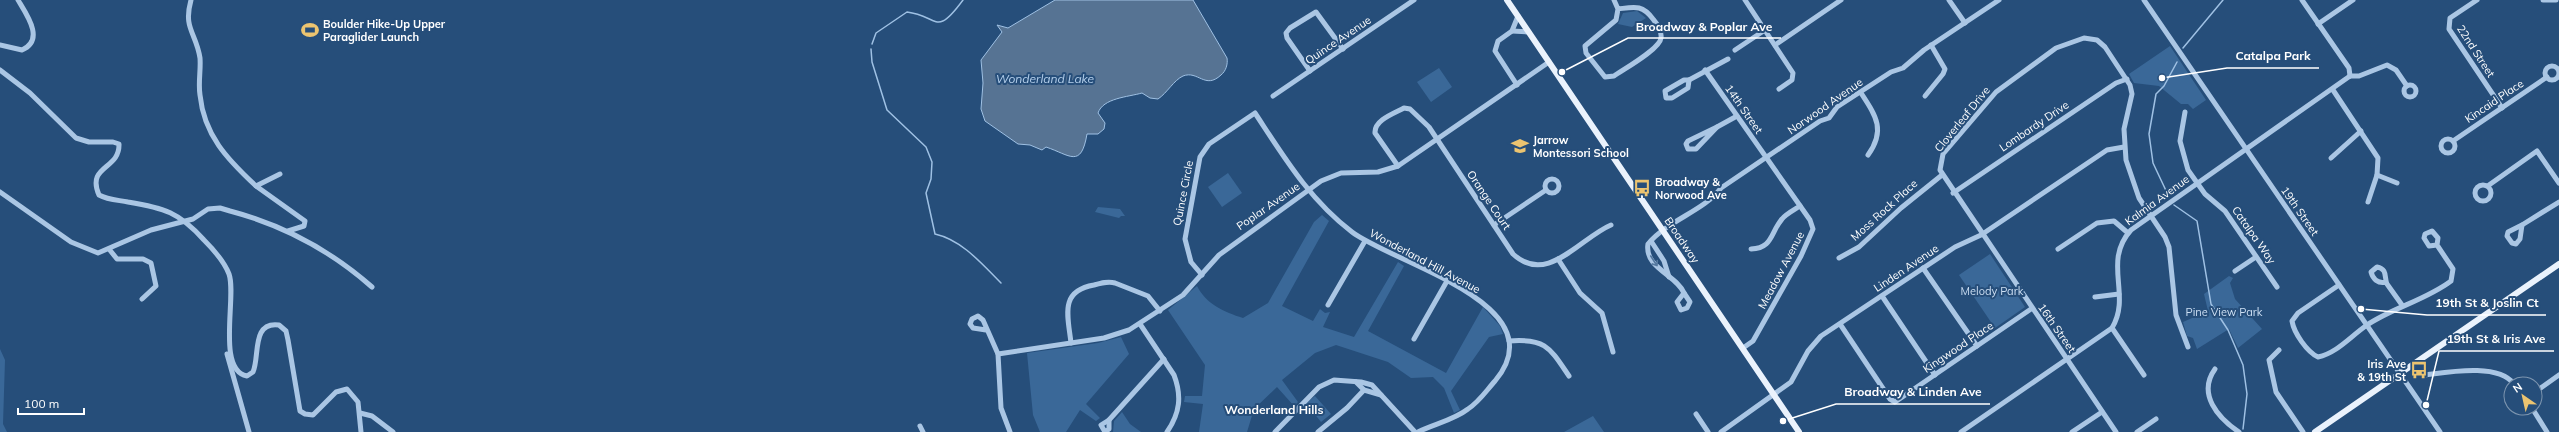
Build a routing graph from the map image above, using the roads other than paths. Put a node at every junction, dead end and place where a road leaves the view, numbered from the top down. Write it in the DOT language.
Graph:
graph roads {
  1 [pos="18,0"];
  2 [pos="191,0"];
  3 [pos="1414,0"];
  4 [pos="1507,0"];
  5 [pos="1614,0"];
  6 [pos="1745,0"];
  7 [pos="1841,0"];
  8 [pos="1949,0"];
  9 [pos="1999,0"];
  10 [pos="2302,0"];
  11 [pos="2353,0"];
  12 [pos="2476,0"];
  13 [pos="2543,0"];
  14 [pos="2556,0"];
  15 [pos="2146,1"];
  16 [pos="1618,9"];
  17 [pos="1518,16"];
  18 [pos="1965,23"];
  19 [pos="2318,24"];
  20 [pos="1765,30"];
  21 [pos="1512,31"];
  22 [pos="1529,32"];
  23 [pos="0,45"];
  24 [pos="1775,45"];
  25 [pos="1931,45"];
  26 [pos="1343,49"];
  27 [pos="1735,50"];
  28 [pos="1728,59"];
  29 [pos="1549,62"];
  30 [pos="0,70"];
  31 [pos="1705,70"];
  32 [pos="1310,71"];
  33 [pos="2350,76"];
  34 [pos="2127,78"];
  35 [pos="2546,78"];
  36 [pos="1690,80"];
  37 [pos="1517,85"];
  38 [pos="2407,86"];
  39 [pos="1779,89"];
  40 [pos="2333,90"];
  41 [pos="1861,93"];
  42 [pos="1272,96"];
  43 [pos="1925,96"];
  44 [pos="2502,108"];
  45 [pos="2185,112"];
  46 [pos="1255,113"];
  47 [pos="1736,116"];
  48 [pos="1717,127"];
  49 [pos="2361,131"];
  50 [pos="1438,139"];
  51 [pos="2452,141"];
  52 [pos="2124,147"];
  53 [pos="2246,150"];
  54 [pos="1868,155"];
  55 [pos="1766,158"];
  56 [pos="2331,158"];
  57 [pos="1398,166"];
  58 [pos="280,174"];
  59 [pos="1942,176"];
  60 [pos="2377,176"];
  61 [pos="2397,183"];
  62 [pos="2559,183"];
  63 [pos="2198,184"];
  64 [pos="2489,185"];
  65 [pos="256,186"];
  66 [pos="1309,190"];
  67 [pos="1546,190"];
  68 [pos="0,192"];
  69 [pos="1954,193"];
  70 [pos="2368,202"];
  71 [pos="2559,202"];
  72 [pos="1800,206"];
  73 [pos="2151,216"];
  74 [pos="186,220"];
  75 [pos="1612,225"];
  76 [pos="2522,225"];
  77 [pos="1494,226"];
  78 [pos="1663,229"];
  79 [pos="288,231"];
  80 [pos="2128,234"];
  81 [pos="1981,235"];
  82 [pos="1366,241"];
  83 [pos="1651,241"];
  84 [pos="2437,245"];
  85 [pos="109,249"];
  86 [pos="1751,249"];
  87 [pos="2058,249"];
  88 [pos="2256,256"];
  89 [pos="1839,258"];
  90 [pos="1558,259"];
  91 [pos="2559,264"];
  92 [pos="1924,268"];
  93 [pos="2235,271"];
  94 [pos="1202,275"];
  95 [pos="1670,278"];
  96 [pos="1447,281"];
  97 [pos="2386,282"];
  98 [pos="2339,285"];
  99 [pos="372,287"];
  100 [pos="2277,287"];
  101 [pos="1684,293"];
  102 [pos="2119,294"];
  103 [pos="1882,296"];
  104 [pos="2095,297"];
  105 [pos="142,299"];
  106 [pos="1328,305"];
  107 [pos="2402,305"];
  108 [pos="2032,309"];
  109 [pos="1160,311"];
  110 [pos="1140,324"];
  111 [pos="1840,324"];
  112 [pos="2367,326"];
  113 [pos="2112,328"];
  114 [pos="986,330"];
  115 [pos="1414,339"];
  116 [pos="1509,340"];
  117 [pos="228,341"];
  118 [pos="1071,343"];
  119 [pos="1977,346"];
  120 [pos="2188,347"];
  121 [pos="1743,348"];
  122 [pos="2279,350"];
  123 [pos="1613,352"];
  124 [pos="998,354"];
  125 [pos="1164,359"];
  126 [pos="2067,360"];
  127 [pos="2215,369"];
  128 [pos="2400,374"];
  129 [pos="1935,375"];
  130 [pos="2144,375"];
  131 [pos="2426,375"];
  132 [pos="2559,375"];
  133 [pos="1569,376"];
  134 [pos="2506,376"];
  135 [pos="1356,382"];
  136 [pos="2543,386"];
  137 [pos="1364,390"];
  138 [pos="1381,395"];
  139 [pos="1774,395"];
  140 [pos="2102,412"];
  141 [pos="360,413"];
  142 [pos="1696,414"];
  143 [pos="2537,416"];
  144 [pos="2156,419"];
  145 [pos="1109,420"];
  146 [pos="920,426"];
  147 [pos="249,432"];
  148 [pos="361,432"];
  149 [pos="393,432"];
  150 [pos="923,432"];
  151 [pos="1010,432"];
  152 [pos="1105,432"];
  153 [pos="1167,432"];
  154 [pos="1275,432"];
  155 [pos="1318,432"];
  156 [pos="1415,432"];
  157 [pos="1418,432"];
  158 [pos="1708,432"];
  159 [pos="1721,432"];
  160 [pos="1799,432"];
  161 [pos="1961,432"];
  162 [pos="2072,432"];
  163 [pos="2116,432"];
  164 [pos="2137,432"];
  165 [pos="2239,432"];
  166 [pos="2303,432"];
  167 [pos="2315,432"];
  168 [pos="2440,432"];
  169 [pos="2546,432"];
  1 -- 23 [label="street"];
  2 -- 65 [label="street"];
  3 -- 26 [label="street, Quince Avenue"];
  4 -- 17 [label="main road, Broadway"];
  5 -- 16 [label="street"];
  6 -- 20 [label="street"];
  7 -- 24 [label="street"];
  8 -- 18 [label="street"];
  9 -- 18 [label="street, Norwood Avenue"];
  10 -- 19 [label="street"];
  11 -- 19 [label="street"];
  12 -- 44 [label="street, 22nd Street"];
  13 -- 14 [label="street"];
  15 -- 53 [label="street, 19th Street"];
  16 -- 16 [label="street"];
  17 -- 21 [label="street"];
  17 -- 22 [label="main road, Broadway"];
  18 -- 25 [label="street, Norwood Avenue"];
  19 -- 33 [label="street"];
  20 -- 24 [label="street"];
  20 -- 27 [label="street"];
  21 -- 22 [label="street"];
  21 -- 37 [label="street"];
  22 -- 29 [label="main road, Broadway"];
  24 -- 39 [label="street"];
  25 -- 41 [label="street, Norwood Avenue"];
  25 -- 43 [label="street"];
  26 -- 32 [label="street, Quince Avenue"];
  26 -- 32 [label="street"];
  28 -- 31 [label="street"];
  29 -- 37 [label="street, Poplar Avenue"];
  29 -- 78 [label="main road, Broadway"];
  30 -- 74 [label="street"];
  31 -- 36 [label="street"];
  31 -- 47 [label="street, 14th Street"];
  32 -- 42 [label="street, Quince Avenue"];
  33 -- 38 [label="street"];
  33 -- 40 [label="street, Kalmia Avenue"];
  34 -- 52 [label="street, Cloverleaf Drive"];
  34 -- 59 [label="street, Cloverleaf Drive"];
  34 -- 69 [label="street, Lombardy Drive"];
  35 -- 44 [label="street, Kincaid Place"];
  36 -- 36 [label="street"];
  37 -- 50 [label="street, Poplar Avenue"];
  40 -- 49 [label="street"];
  40 -- 53 [label="street, Kalmia Avenue"];
  41 -- 54 [label="street"];
  41 -- 55 [label="street, Norwood Avenue"];
  44 -- 51 [label="street, Kincaid Place"];
  45 -- 63 [label="street, Catalpa Way"];
  46 -- 66 [label="street, Wonderland Hill Avenue"];
  46 -- 94 [label="street, Quince Circle"];
  47 -- 48 [label="street"];
  47 -- 55 [label="street, 14th Street"];
  48 -- 48 [label="street"];
  49 -- 56 [label="street"];
  49 -- 60 [label="street"];
  50 -- 57 [label="street, Poplar Avenue"];
  50 -- 57 [label="street, Orange Court"];
  50 -- 77 [label="street, Orange Court"];
  52 -- 73 [label="street, Cloverleaf Drive"];
  52 -- 81 [label="street, Linden Avenue"];
  53 -- 63 [label="street, Kalmia Avenue"];
  53 -- 98 [label="street, 19th Street"];
  55 -- 72 [label="street, Meadow Avenue"];
  55 -- 78 [label="street, Norwood Avenue"];
  57 -- 66 [label="street, Poplar Avenue"];
  58 -- 65 [label="street"];
  59 -- 69 [label="street, 16th Street"];
  59 -- 89 [label="street, Moss Rock Place"];
  60 -- 61 [label="street"];
  60 -- 70 [label="street"];
  62 -- 64 [label="street"];
  63 -- 73 [label="street, Kalmia Avenue"];
  63 -- 88 [label="street, Catalpa Way"];
  65 -- 79 [label="street"];
  66 -- 82 [label="street, Wonderland Hill Avenue"];
  66 -- 94 [label="street, Poplar Avenue"];
  67 -- 77 [label="street"];
  68 -- 85 [label="street"];
  69 -- 81 [label="street, 16th Street"];
  71 -- 76 [label="street"];
  72 -- 86 [label="street"];
  72 -- 121 [label="street, Meadow Avenue"];
  73 -- 80 [label="street, Kalmia Avenue"];
  73 -- 120 [label="street, Cloverleaf Drive"];
  74 -- 79 [label="street"];
  74 -- 85 [label="street"];
  74 -- 117 [label="street"];
  75 -- 90 [label="street"];
  77 -- 90 [label="street, Orange Court"];
  78 -- 83 [label="street, Norwood Avenue"];
  78 -- 121 [label="main road, Broadway"];
  79 -- 99 [label="street"];
  80 -- 87 [label="street"];
  80 -- 102 [label="street, Kalmia Avenue"];
  81 -- 92 [label="street, Linden Avenue"];
  81 -- 108 [label="street, 16th Street"];
  82 -- 96 [label="street, Wonderland Hill Avenue"];
  82 -- 106 [label="street"];
  83 -- 95 [label="street"];
  83 -- 95 [label="street, one-way"];
  84 -- 107 [label="street"];
  85 -- 105 [label="street"];
  88 -- 93 [label="street"];
  88 -- 100 [label="street, Catalpa Way"];
  90 -- 123 [label="street"];
  91 -- 128 [label="main road"];
  92 -- 103 [label="street, Linden Avenue"];
  92 -- 119 [label="street"];
  94 -- 109 [label="street, Poplar Avenue"];
  95 -- 101 [label="street"];
  96 -- 115 [label="street"];
  96 -- 116 [label="street, Wonderland Hill Avenue"];
  97 -- 107 [label="street"];
  98 -- 112 [label="street, 19th Street"];
  98 -- 112 [label="street"];
  102 -- 104 [label="street"];
  102 -- 113 [label="street, Kalmia Avenue"];
  103 -- 111 [label="street, Linden Avenue"];
  103 -- 129 [label="street"];
  107 -- 112 [label="street"];
  108 -- 119 [label="street, Kingwood Place"];
  108 -- 126 [label="street, 16th Street"];
  109 -- 110 [label="street, Poplar Avenue"];
  109 -- 118 [label="street"];
  110 -- 118 [label="street, Poplar Avenue"];
  110 -- 125 [label="street"];
  111 -- 129 [label="street, Kingwood Place"];
  111 -- 139 [label="street, Linden Avenue"];
  112 -- 128 [label="street, 19th Street"];
  113 -- 126 [label="street"];
  113 -- 130 [label="street"];
  114 -- 124 [label="street"];
  116 -- 133 [label="street"];
  116 -- 157 [label="street, Wonderland Hill Avenue"];
  117 -- 141 [label="street"];
  117 -- 147 [label="street"];
  118 -- 124 [label="street, Poplar Avenue"];
  119 -- 129 [label="street, Kingwood Place"];
  121 -- 139 [label="main road, Broadway"];
  122 -- 166 [label="street"];
  124 -- 151 [label="street"];
  125 -- 145 [label="street"];
  125 -- 153 [label="street"];
  126 -- 140 [label="street, 16th Street"];
  126 -- 161 [label="street"];
  127 -- 165 [label="street"];
  128 -- 167 [label="main road"];
  128 -- 168 [label="street, 19th Street"];
  131 -- 134 [label="street"];
  132 -- 136 [label="street"];
  135 -- 137 [label="street"];
  135 -- 138 [label="street"];
  135 -- 154 [label="street"];
  137 -- 138 [label="street"];
  137 -- 155 [label="street"];
  138 -- 156 [label="street"];
  139 -- 159 [label="street, Linden Avenue"];
  139 -- 160 [label="main road, Broadway"];
  140 -- 162 [label="street"];
  140 -- 163 [label="street, 16th Street"];
  141 -- 148 [label="street"];
  141 -- 149 [label="street"];
  142 -- 158 [label="street"];
  143 -- 169 [label="street"];
  144 -- 164 [label="street"];
  145 -- 152 [label="street"];
  145 -- 152 [label="street"];
  146 -- 150 [label="street"];
}
